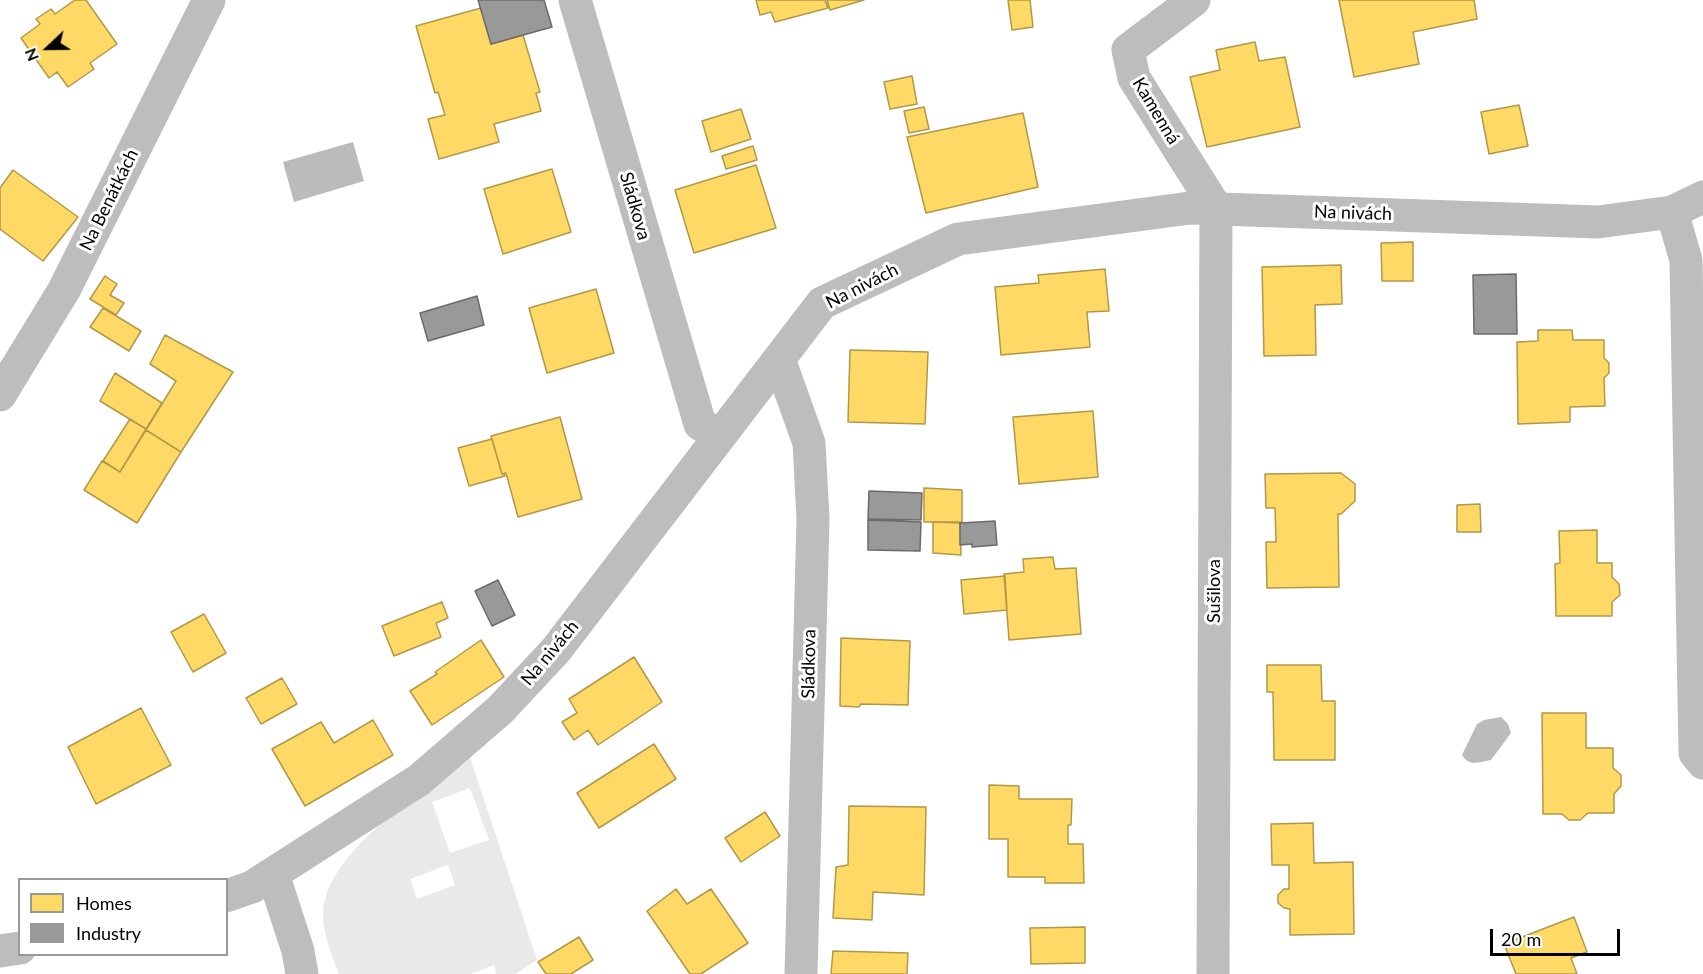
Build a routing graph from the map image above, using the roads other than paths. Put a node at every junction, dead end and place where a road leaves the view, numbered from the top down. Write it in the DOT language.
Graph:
graph roads {
  1 [pos="209,0"];
  2 [pos="575,0"];
  3 [pos="1194,0"];
  4 [pos="1703,197"];
  5 [pos="1216,208"];
  6 [pos="1672,212"];
  7 [pos="779,359"];
  8 [pos="0,395"];
  9 [pos="720,436"];
  10 [pos="1703,763"];
  11 [pos="273,874"];
  12 [pos="228,895"];
  13 [pos="18,948"];
  14 [pos="0,951"];
  15 [pos="302,974"];
  16 [pos="801,974"];
  17 [pos="1213,974"];
  1 -- 8 [label="street, Na Benátkách"];
  2 -- 9 [label="street, Sládkova"];
  3 -- 5 [label="street, Kamenná"];
  4 -- 6 [label="street, Na nivách"];
  5 -- 6 [label="street, Na nivách"];
  5 -- 7 [label="street, Na nivách"];
  5 -- 17 [label="street, Sušilova"];
  6 -- 10 [label="street"];
  7 -- 9 [label="street, Na nivách"];
  7 -- 16 [label="street, Sládkova"];
  9 -- 11 [label="street, Na nivách"];
  11 -- 12 [label="street, Na nivách"];
  11 -- 15 [label="street"];
  13 -- 14 [label="street"];
}
